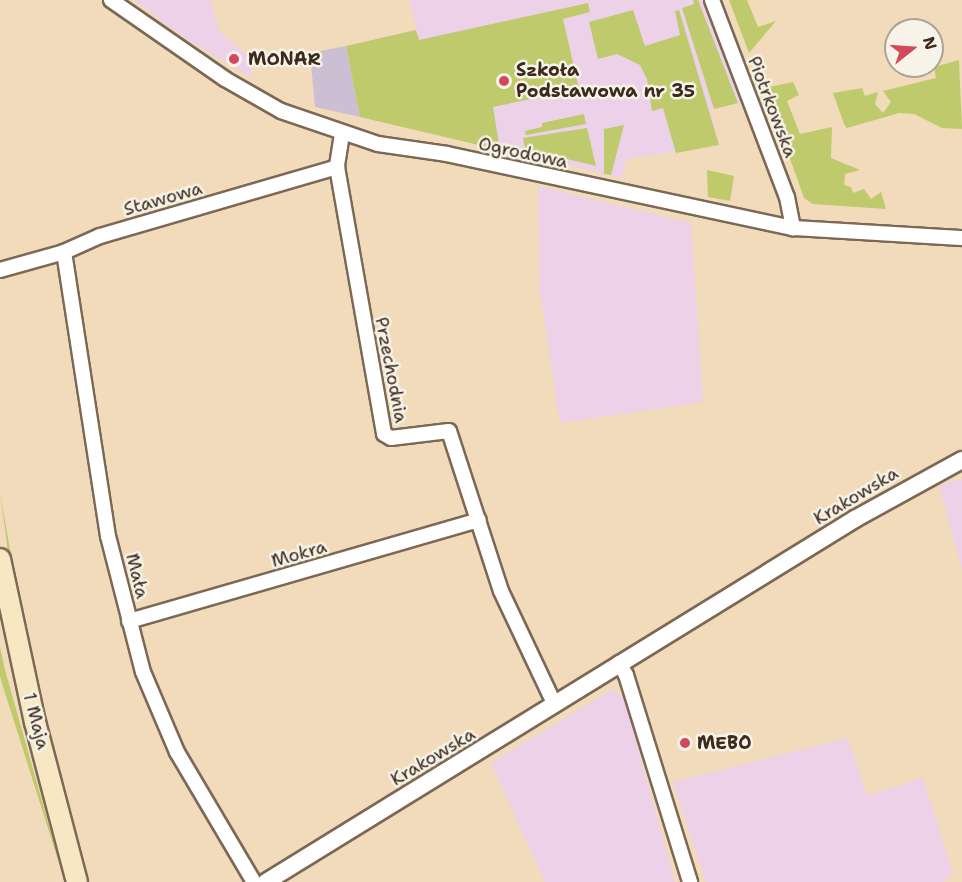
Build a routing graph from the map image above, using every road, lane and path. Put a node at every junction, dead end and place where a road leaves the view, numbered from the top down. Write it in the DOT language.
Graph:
graph roads {
  1 [pos="111,0"];
  2 [pos="712,0"];
  3 [pos="342,134"];
  4 [pos="338,167"];
  5 [pos="793,228"];
  6 [pos="962,238"];
  7 [pos="64,252"];
  8 [pos="0,270"];
  9 [pos="962,460"];
  10 [pos="479,520"];
  11 [pos="0,559"];
  12 [pos="129,621"];
  13 [pos="619,663"];
  14 [pos="555,705"];
  15 [pos="77,882"];
  16 [pos="254,882"];
  17 [pos="266,882"];
  18 [pos="690,882"];
  1 -- 3 [label="street, Ogrodowa"];
  2 -- 5 [label="street, Piotrkowska"];
  3 -- 4 [label="street, Przechodnia"];
  3 -- 5 [label="street, Ogrodowa"];
  4 -- 7 [label="street, Stawowa"];
  4 -- 10 [label="street, Przechodnia"];
  5 -- 6 [label="street, Ogrodowa"];
  7 -- 8 [label="street, Stawowa"];
  7 -- 12 [label="street, Mała"];
  9 -- 13 [label="street, Krakowska"];
  10 -- 12 [label="street, Mokra"];
  10 -- 14 [label="street, Przechodnia"];
  11 -- 15 [label="main road, 1 Maja"];
  12 -- 16 [label="street, Mała"];
  13 -- 14 [label="street, Krakowska"];
  13 -- 18 [label="street"];
  14 -- 17 [label="street, Krakowska"];
}
